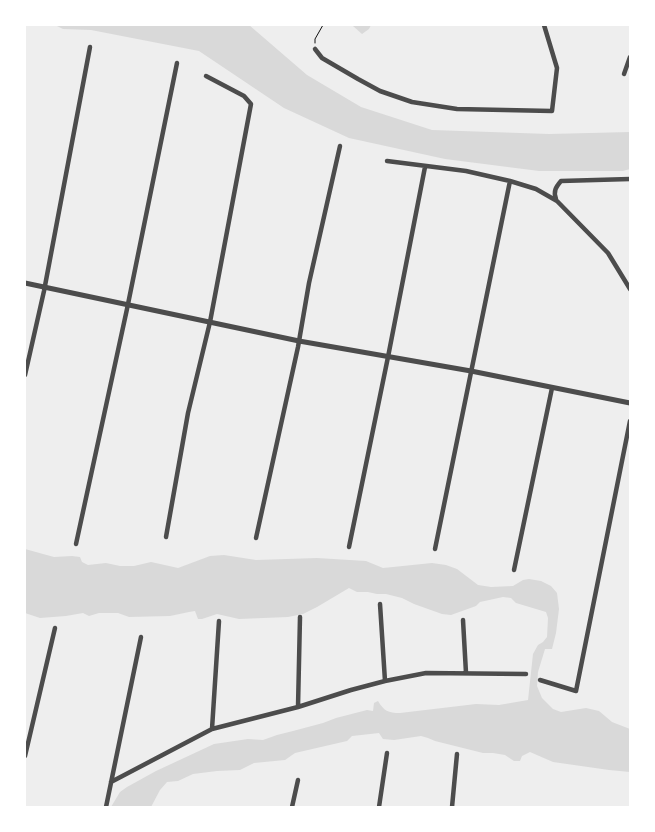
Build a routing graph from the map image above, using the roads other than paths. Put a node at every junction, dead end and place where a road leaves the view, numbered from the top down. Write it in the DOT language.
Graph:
graph roads {
  1 [pos="544,25"];
  2 [pos="90,48"];
  3 [pos="315,49"];
  4 [pos="630,57"];
  5 [pos="177,63"];
  6 [pos="624,74"];
  7 [pos="206,76"];
  8 [pos="340,146"];
  9 [pos="387,161"];
  10 [pos="425,167"];
  11 [pos="630,179"];
  12 [pos="510,181"];
  13 [pos="557,200"];
  14 [pos="25,283"];
  15 [pos="44,287"];
  16 [pos="630,289"];
  17 [pos="128,305"];
  18 [pos="210,322"];
  19 [pos="299,341"];
  20 [pos="388,357"];
  21 [pos="471,372"];
  22 [pos="25,375"];
  23 [pos="552,388"];
  24 [pos="630,403"];
  25 [pos="630,421"];
  26 [pos="166,537"];
  27 [pos="256,538"];
  28 [pos="76,544"];
  29 [pos="349,547"];
  30 [pos="435,549"];
  31 [pos="514,570"];
  32 [pos="380,604"];
  33 [pos="300,618"];
  34 [pos="463,620"];
  35 [pos="219,621"];
  36 [pos="55,628"];
  37 [pos="141,637"];
  38 [pos="466,673"];
  39 [pos="526,674"];
  40 [pos="540,680"];
  41 [pos="385,681"];
  42 [pos="298,707"];
  43 [pos="212,729"];
  44 [pos="387,753"];
  45 [pos="457,754"];
  46 [pos="25,756"];
  47 [pos="298,780"];
  48 [pos="111,782"];
  49 [pos="106,807"];
  50 [pos="292,807"];
  51 [pos="378,807"];
  52 [pos="452,807"];
  1 -- 3 [label="street"];
  2 -- 15 [label="street"];
  4 -- 6 [label="street"];
  5 -- 17 [label="street"];
  7 -- 18 [label="street"];
  8 -- 19 [label="street"];
  9 -- 10 [label="street"];
  10 -- 12 [label="street"];
  10 -- 20 [label="street"];
  11 -- 13 [label="street"];
  12 -- 13 [label="street"];
  12 -- 21 [label="street"];
  13 -- 16 [label="street"];
  14 -- 15 [label="street"];
  15 -- 17 [label="street"];
  15 -- 22 [label="street"];
  17 -- 18 [label="street"];
  17 -- 28 [label="street"];
  18 -- 19 [label="street"];
  18 -- 26 [label="street"];
  19 -- 20 [label="street"];
  19 -- 27 [label="street"];
  20 -- 21 [label="street"];
  20 -- 29 [label="street"];
  21 -- 23 [label="street"];
  21 -- 30 [label="street"];
  23 -- 24 [label="street"];
  23 -- 31 [label="street"];
  25 -- 40 [label="street"];
  32 -- 41 [label="street"];
  33 -- 42 [label="street"];
  34 -- 38 [label="street"];
  35 -- 43 [label="street"];
  36 -- 46 [label="street"];
  37 -- 48 [label="street"];
  38 -- 39 [label="street"];
  38 -- 41 [label="street"];
  41 -- 42 [label="street"];
  42 -- 43 [label="street"];
  43 -- 48 [label="street"];
  44 -- 51 [label="street"];
  45 -- 52 [label="street"];
  47 -- 50 [label="street"];
  48 -- 49 [label="street"];
}
